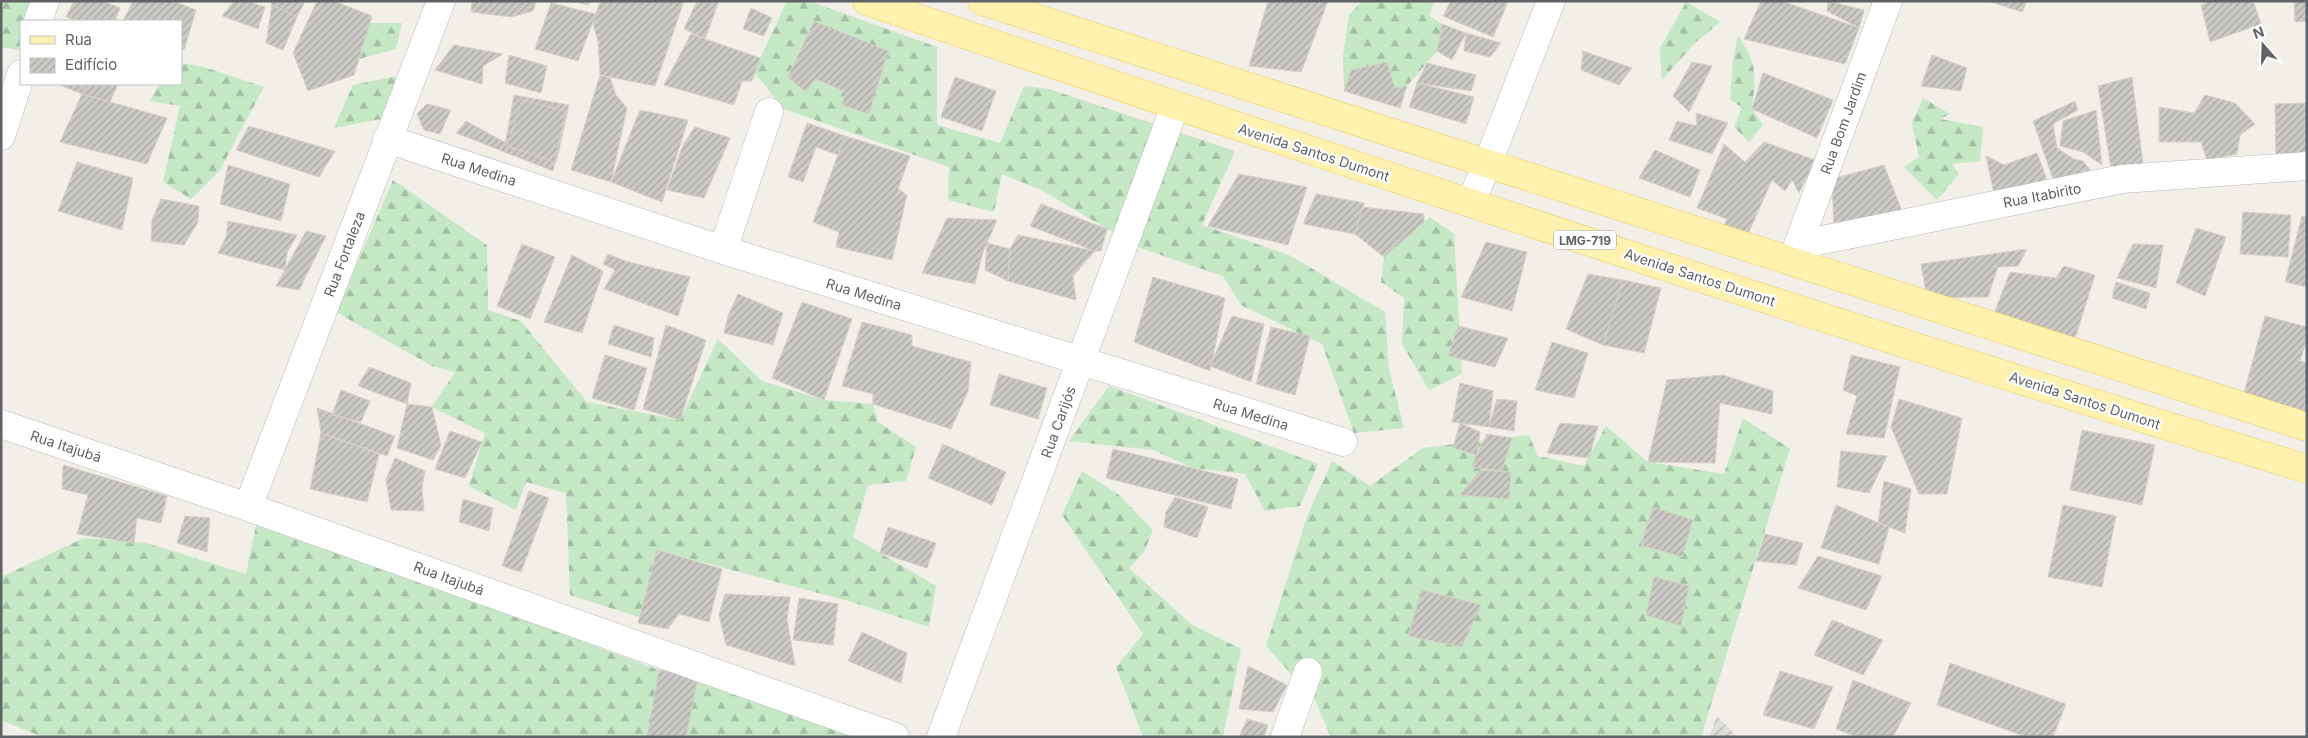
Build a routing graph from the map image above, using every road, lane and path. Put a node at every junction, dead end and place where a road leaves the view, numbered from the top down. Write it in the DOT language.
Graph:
graph roads {
  1 [pos="45,1"];
  2 [pos="441,1"];
  3 [pos="867,1"];
  4 [pos="982,1"];
  5 [pos="1551,1"];
  6 [pos="1888,1"];
  7 [pos="38,20"];
  8 [pos="20,77"];
  9 [pos="1175,106"];
  10 [pos="769,112"];
  11 [pos="1,136"];
  12 [pos="387,139"];
  13 [pos="1488,165"];
  14 [pos="2307,166"];
  15 [pos="1470,203"];
  16 [pos="724,250"];
  17 [pos="1795,252"];
  18 [pos="1081,361"];
  19 [pos="1,424"];
  20 [pos="2307,427"];
  21 [pos="1343,442"];
  22 [pos="2307,469"];
  23 [pos="248,507"];
  24 [pos="1308,672"];
  25 [pos="895,737"];
  26 [pos="941,737"];
  27 [pos="1286,737"];
  1 -- 7 [label="street"];
  2 -- 12 [label="street, Rua Fortaleza"];
  3 -- 9 [label="main road, Avenida Santos Dumont / LMG-719"];
  4 -- 13 [label="main road"];
  5 -- 13 [label="street"];
  6 -- 17 [label="street, Rua Bom Jardim"];
  8 -- 11 [label="street"];
  9 -- 15 [label="main road, Avenida Santos Dumont / LMG-719"];
  9 -- 18 [label="street, Rua Carijós"];
  10 -- 16 [label="street"];
  12 -- 16 [label="street, Rua Medina"];
  12 -- 23 [label="street, Rua Fortaleza"];
  13 -- 15 [label="street"];
  13 -- 17 [label="main road"];
  14 -- 17 [label="street, Rua Itabirito"];
  15 -- 22 [label="main road, Avenida Santos Dumont / LMG-719"];
  16 -- 18 [label="street, Rua Medina"];
  17 -- 20 [label="main road"];
  18 -- 21 [label="street, Rua Medina"];
  18 -- 26 [label="street, Rua Carijós"];
  19 -- 23 [label="street, Rua Itajubá"];
  23 -- 25 [label="street, Rua Itajubá"];
  24 -- 27 [label="street"];
}
